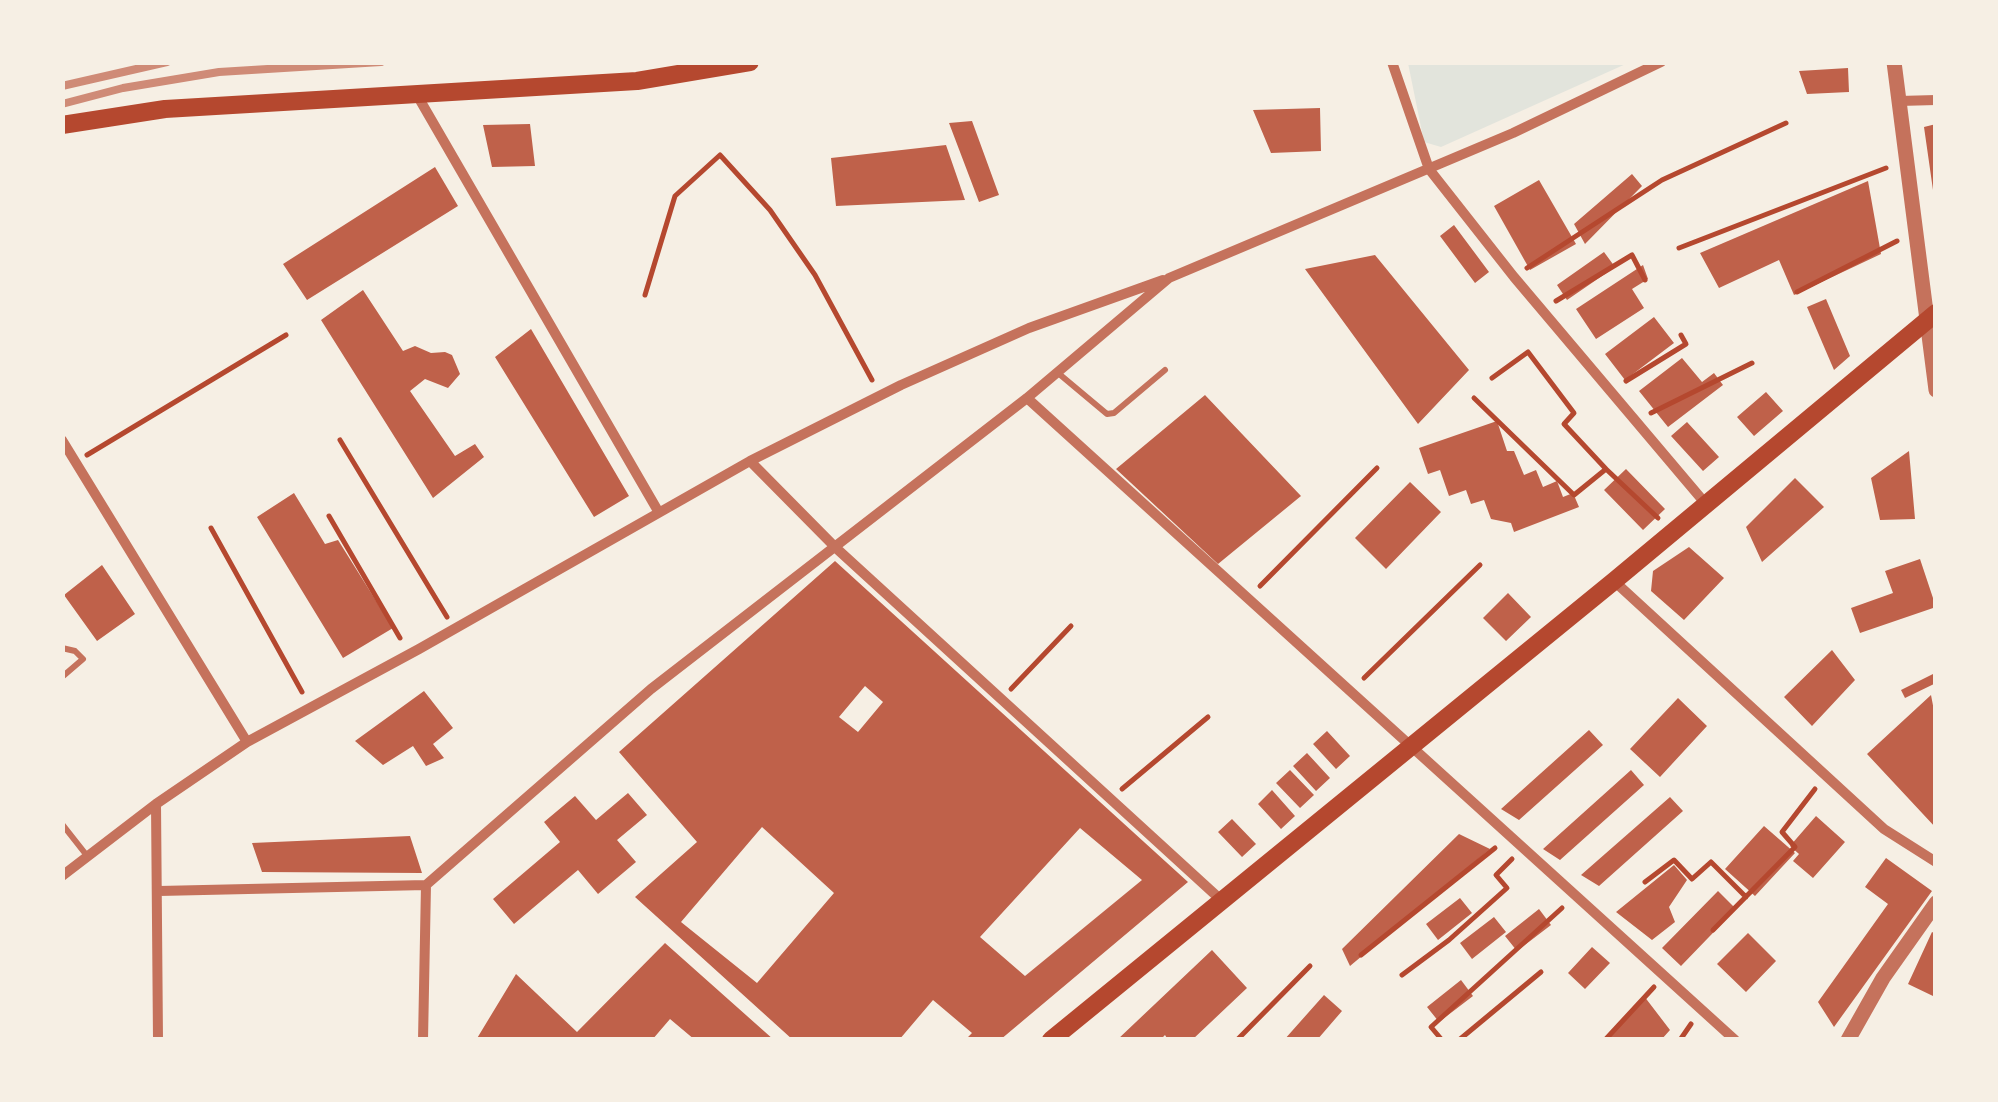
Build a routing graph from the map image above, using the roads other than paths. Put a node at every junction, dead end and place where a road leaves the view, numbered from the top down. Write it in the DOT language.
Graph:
graph roads {
  1 [pos="1392,62"];
  2 [pos="1662,62"];
  3 [pos="1894,62"];
  4 [pos="739,63"];
  5 [pos="687,67"];
  6 [pos="417,94"];
  7 [pos="1936,100"];
  8 [pos="1899,101"];
  9 [pos="62,125"];
  10 [pos="1429,168"];
  11 [pos="1169,278"];
  12 [pos="1930,318"];
  13 [pos="1165,370"];
  14 [pos="1058,373"];
  15 [pos="1936,390"];
  16 [pos="1027,398"];
  17 [pos="62,440"];
  18 [pos="76,462"];
  19 [pos="750,462"];
  20 [pos="62,469"];
  21 [pos="1705,503"];
  22 [pos="658,511"];
  23 [pos="836,548"];
  24 [pos="1614,581"];
  25 [pos="62,648"];
  26 [pos="62,678"];
  27 [pos="247,742"];
  28 [pos="1408,747"];
  29 [pos="156,804"];
  30 [pos="62,824"];
  31 [pos="88,856"];
  32 [pos="1936,862"];
  33 [pos="62,876"];
  34 [pos="426,886"];
  35 [pos="158,891"];
  36 [pos="1220,899"];
  37 [pos="1936,904"];
  38 [pos="158,1040"];
  39 [pos="423,1040"];
  40 [pos="1052,1040"];
  41 [pos="1735,1040"];
  42 [pos="1848,1040"];
  1 -- 10 [label="street"];
  2 -- 10 [label="street"];
  3 -- 8 [label="street"];
  4 -- 5 [label="main road"];
  5 -- 6 [label="main road"];
  6 -- 9 [label="main road"];
  6 -- 22 [label="street"];
  7 -- 8 [label="street"];
  8 -- 12 [label="street"];
  10 -- 11 [label="street"];
  10 -- 21 [label="street"];
  11 -- 14 [label="street"];
  11 -- 19 [label="street"];
  12 -- 15 [label="street"];
  12 -- 21 [label="main road"];
  13 -- 14 [label="lane"];
  14 -- 16 [label="street"];
  16 -- 23 [label="street"];
  16 -- 28 [label="street"];
  17 -- 18 [label="street"];
  18 -- 20 [label="street"];
  18 -- 27 [label="street"];
  19 -- 22 [label="street"];
  19 -- 23 [label="street"];
  21 -- 24 [label="main road"];
  22 -- 27 [label="street"];
  23 -- 34 [label="street"];
  23 -- 36 [label="street"];
  24 -- 28 [label="main road"];
  24 -- 32 [label="street"];
  25 -- 26 [label="lane"];
  27 -- 29 [label="street"];
  28 -- 36 [label="main road"];
  28 -- 41 [label="street"];
  29 -- 31 [label="street"];
  29 -- 35 [label="street"];
  30 -- 31 [label="lane"];
  31 -- 33 [label="street"];
  34 -- 35 [label="street"];
  34 -- 39 [label="street"];
  35 -- 38 [label="street"];
  36 -- 40 [label="main road"];
  37 -- 42 [label="street"];
}
